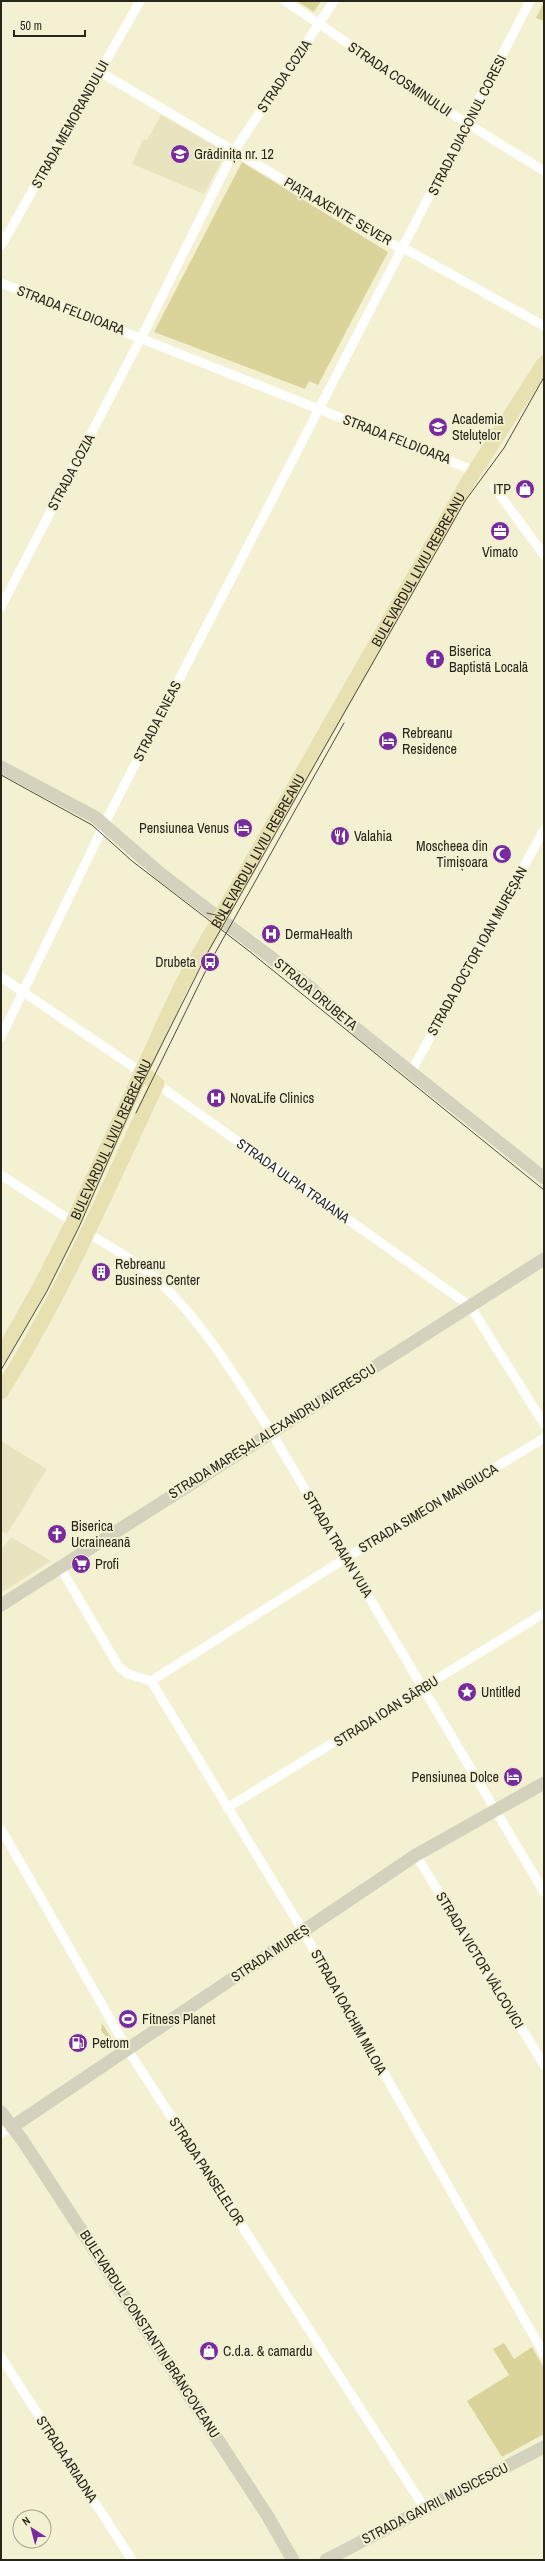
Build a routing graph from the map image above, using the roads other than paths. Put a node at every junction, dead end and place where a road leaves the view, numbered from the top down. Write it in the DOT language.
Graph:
graph roads {
  1 [pos="140,1"];
  2 [pos="285,1"];
  3 [pos="334,1"];
  4 [pos="530,1"];
  5 [pos="319,23"];
  6 [pos="100,72"];
  7 [pos="468,124"];
  8 [pos="234,151"];
  9 [pos="544,171"];
  10 [pos="1,246"];
  11 [pos="403,248"];
  12 [pos="1,283"];
  13 [pos="544,326"];
  14 [pos="142,338"];
  15 [pos="544,363"];
  16 [pos="319,409"];
  17 [pos="475,471"];
  18 [pos="494,487"];
  19 [pos="544,555"];
  20 [pos="1,607"];
  21 [pos="1,767"];
  22 [pos="104,825"];
  23 [pos="544,830"];
  24 [pos="220,918"];
  25 [pos="1,977"];
  26 [pos="23,991"];
  27 [pos="1,1037"];
  28 [pos="141,1072"];
  29 [pos="411,1072"];
  30 [pos="157,1084"];
  31 [pos="1,1176"];
  32 [pos="544,1178"];
  33 [pos="73,1222"];
  34 [pos="89,1234"];
  35 [pos="544,1258"];
  36 [pos="470,1306"];
  37 [pos="1,1356"];
  38 [pos="1,1392"];
  39 [pos="544,1424"];
  40 [pos="271,1432"];
  41 [pos="544,1438"];
  42 [pos="346,1558"];
  43 [pos="60,1567"];
  44 [pos="1,1605"];
  45 [pos="544,1613"];
  46 [pos="151,1681"];
  47 [pos="423,1688"];
  48 [pos="544,1783"];
  49 [pos="227,1808"];
  50 [pos="495,1811"];
  51 [pos="1,1828"];
  52 [pos="416,1855"];
  53 [pos="544,1892"];
  54 [pos="303,1931"];
  55 [pos="128,2050"];
  56 [pos="544,2065"];
  57 [pos="1,2112"];
  58 [pos="6,2130"];
  59 [pos="544,2354"];
  60 [pos="1,2357"];
  61 [pos="544,2446"];
  62 [pos="424,2507"];
  63 [pos="132,2560"];
  64 [pos="293,2560"];
  65 [pos="326,2560"];
  1 -- 6 [label="street, STRADA MEMORANDULUI"];
  2 -- 5 [label="street, STRADA COSMINULUI"];
  3 -- 5 [label="street, STRADA COZIA"];
  4 -- 7 [label="street, STRADA DIACONUL CORESI"];
  5 -- 7 [label="street, STRADA COSMINULUI"];
  5 -- 8 [label="street, STRADA COZIA"];
  6 -- 8 [label="street, PIAȚA AXENTE SEVER"];
  6 -- 10 [label="street, STRADA MEMORANDULUI"];
  7 -- 9 [label="street, STRADA COSMINULUI"];
  7 -- 11 [label="street, STRADA DIACONUL CORESI"];
  8 -- 11 [label="street, PIAȚA AXENTE SEVER"];
  8 -- 14 [label="street"];
  11 -- 13 [label="street"];
  11 -- 16 [label="street, PIAȚA AXENTE SEVER"];
  12 -- 14 [label="street, STRADA FELDIOARA"];
  14 -- 16 [label="street"];
  14 -- 20 [label="street, STRADA COZIA"];
  15 -- 17 [label="main road, BULEVARDUL LIVIU REBREANU"];
  16 -- 17 [label="street, STRADA FELDIOARA"];
  16 -- 22 [label="street, STRADA ENEAS"];
  17 -- 24 [label="main road, BULEVARDUL LIVIU REBREANU"];
  18 -- 19 [label="street"];
  21 -- 22 [label="street, STRADA DRUBETA"];
  22 -- 24 [label="street, STRADA DRUBETA"];
  22 -- 26 [label="street, STRADA ENEAS"];
  23 -- 29 [label="street, STRADA DOCTOR IOAN MUREȘAN"];
  24 -- 28 [label="main road, BULEVARDUL LIVIU REBREANU"];
  24 -- 29 [label="street, STRADA DRUBETA"];
  25 -- 26 [label="street, STRADA ULPIA TRAIANA"];
  26 -- 27 [label="street, STRADA ENEAS"];
  26 -- 28 [label="street, STRADA ULPIA TRAIANA"];
  28 -- 30 [label="main road, STRADA ULPIA TRAIANA"];
  28 -- 33 [label="main road, BULEVARDUL LIVIU REBREANU"];
  29 -- 32 [label="street, STRADA DRUBETA"];
  30 -- 34 [label="main road, BULEVARDUL LIVIU REBREANU"];
  30 -- 36 [label="street, STRADA ULPIA TRAIANA"];
  31 -- 33 [label="street"];
  33 -- 37 [label="main road, BULEVARDUL LIVIU REBREANU"];
  34 -- 38 [label="main road, BULEVARDUL LIVIU REBREANU"];
  34 -- 40 [label="street, STRADA TRAIAN VUIA"];
  35 -- 36 [label="street, STRADA MAREȘAL ALEXANDRU AVERESCU"];
  36 -- 39 [label="street, STRADA ULPIA TRAIANA"];
  36 -- 40 [label="street, STRADA MAREȘAL ALEXANDRU AVERESCU"];
  40 -- 42 [label="street, STRADA TRAIAN VUIA"];
  40 -- 43 [label="street, STRADA MAREȘAL ALEXANDRU AVERESCU"];
  41 -- 42 [label="street, STRADA SIMEON MANGIUCA"];
  42 -- 46 [label="street, STRADA SIMEON MANGIUCA"];
  42 -- 47 [label="street, STRADA TRAIAN VUIA"];
  43 -- 44 [label="street, STRADA MAREȘAL ALEXANDRU AVERESCU"];
  43 -- 46 [label="street"];
  45 -- 47 [label="street, STRADA IOAN SÂRBU"];
  46 -- 49 [label="street, STRADA IOACHIM MILOIA"];
  47 -- 49 [label="street, STRADA IOAN SÂRBU"];
  47 -- 50 [label="street, STRADA TRAIAN VUIA"];
  48 -- 50 [label="street, STRADA MUREȘ"];
  49 -- 54 [label="street, STRADA IOACHIM MILOIA"];
  50 -- 52 [label="street, STRADA MUREȘ"];
  50 -- 53 [label="street, STRADA TRAIAN VUIA"];
  51 -- 55 [label="street, STRADA PANSELELOR"];
  52 -- 54 [label="street, STRADA MUREȘ"];
  52 -- 56 [label="street, STRADA VICTOR VÂLCOVICI"];
  54 -- 55 [label="street, STRADA MUREȘ"];
  54 -- 59 [label="street, STRADA IOACHIM MILOIA"];
  55 -- 58 [label="street, STRADA MUREȘ"];
  55 -- 62 [label="street, STRADA PANSELELOR"];
  57 -- 58 [label="street, BULEVARDUL CONSTANTIN BRÂNCOVEANU"];
  58 -- 64 [label="street, BULEVARDUL CONSTANTIN BRÂNCOVEANU"];
  60 -- 63 [label="street, STRADA ARIADNA"];
  61 -- 62 [label="street, STRADA GAVRIL MUSICESCU"];
  62 -- 65 [label="street, STRADA GAVRIL MUSICESCU"];
}
